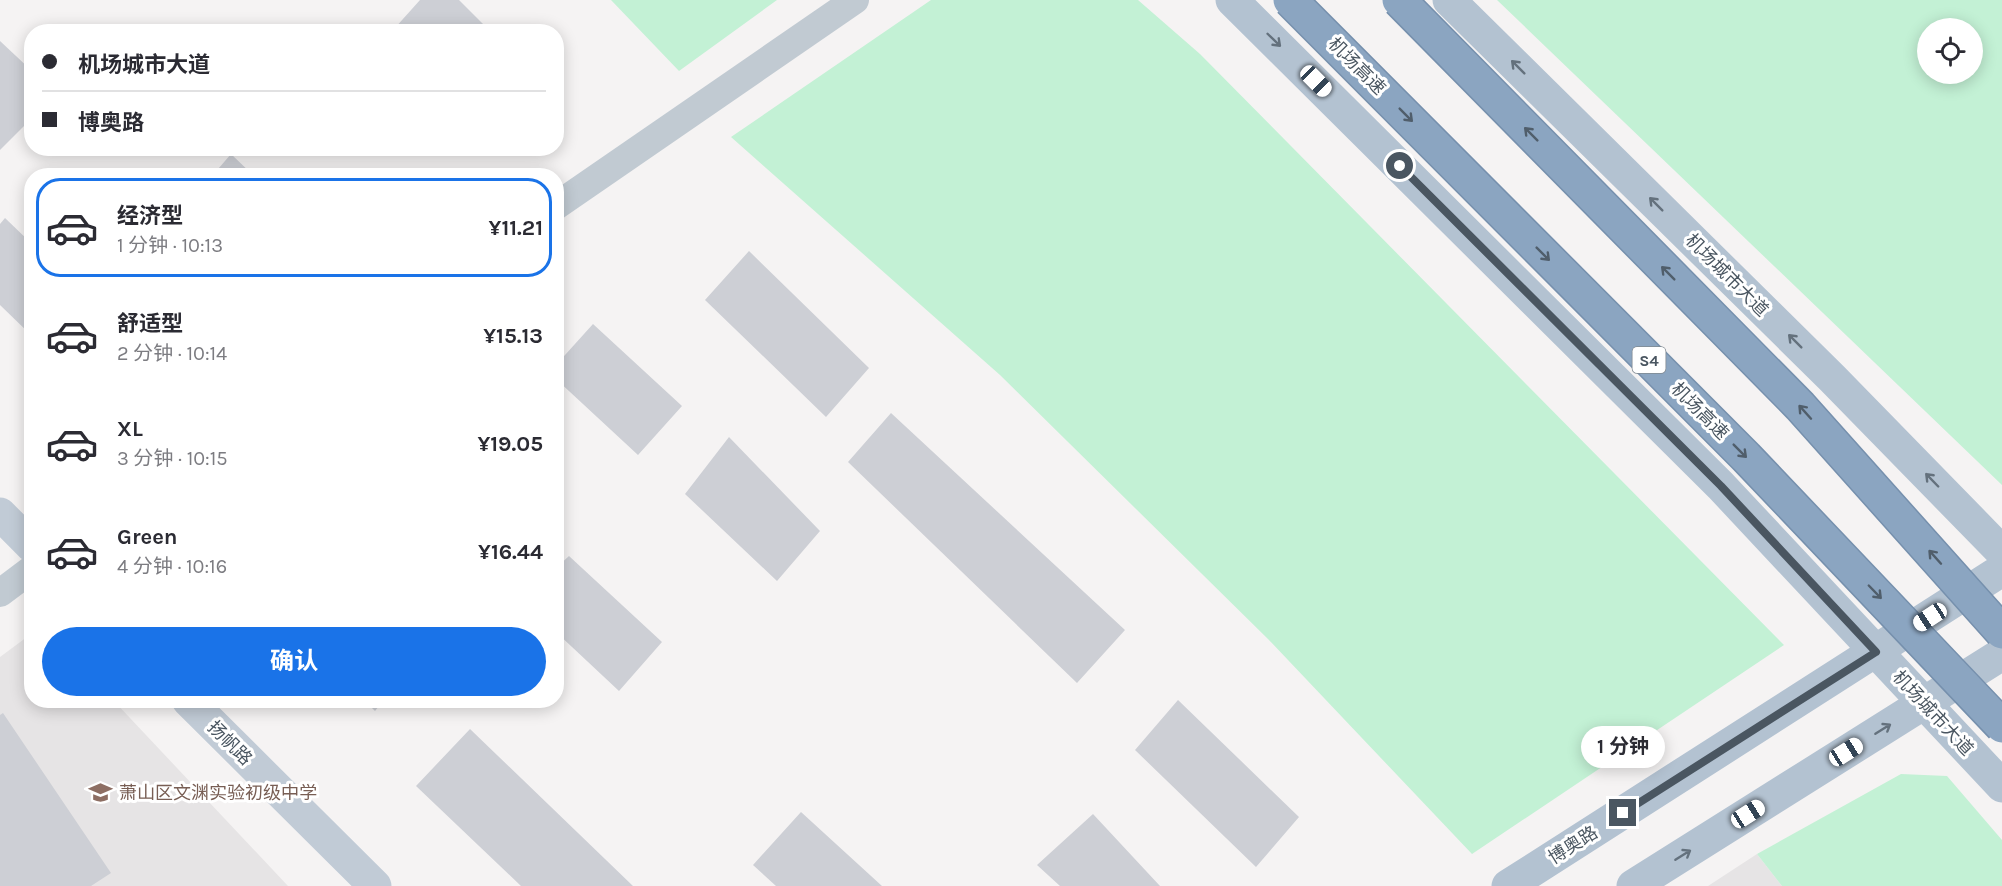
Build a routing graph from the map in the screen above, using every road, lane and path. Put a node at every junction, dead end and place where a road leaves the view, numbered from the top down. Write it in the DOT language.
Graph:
graph roads {
  1 [pos="855,0"];
  2 [pos="1232,0"];
  3 [pos="1290,0"];
  4 [pos="1399,0"];
  5 [pos="1449,0"];
  6 [pos="564,200"];
  7 [pos="0,514"];
  8 [pos="24,538"];
  9 [pos="2002,552"];
  10 [pos="2002,570"];
  11 [pos="24,575"];
  12 [pos="0,592"];
  13 [pos="2002,632"];
  14 [pos="1876,652"];
  15 [pos="2002,654"];
  16 [pos="1925,703"];
  17 [pos="196,708"];
  18 [pos="2002,726"];
  19 [pos="2002,786"];
  20 [pos="375,886"];
  21 [pos="1508,886"];
  22 [pos="1633,886"];
  1 -- 6 [label="street"];
  2 -- 14 [label="main road, 机场城市大道, one-way"];
  3 -- 18 [label="highway, 机场高速 / S4, one-way, bridge"];
  13 -- 4 [label="highway, one-way, bridge"];
  9 -- 5 [label="main road, 机场城市大道, one-way"];
  7 -- 8 [label="street"];
  10 -- 14 [label="main road, 博奥路"];
  11 -- 12 [label="street"];
  14 -- 16 [label="main road, 机场城市大道"];
  14 -- 21 [label="main road, 博奥路"];
  15 -- 16 [label="main road"];
  16 -- 19 [label="main road, 机场城市大道"];
  22 -- 16 [label="main road, one-way"];
  17 -- 20 [label="street, 扬帆路"];
}
